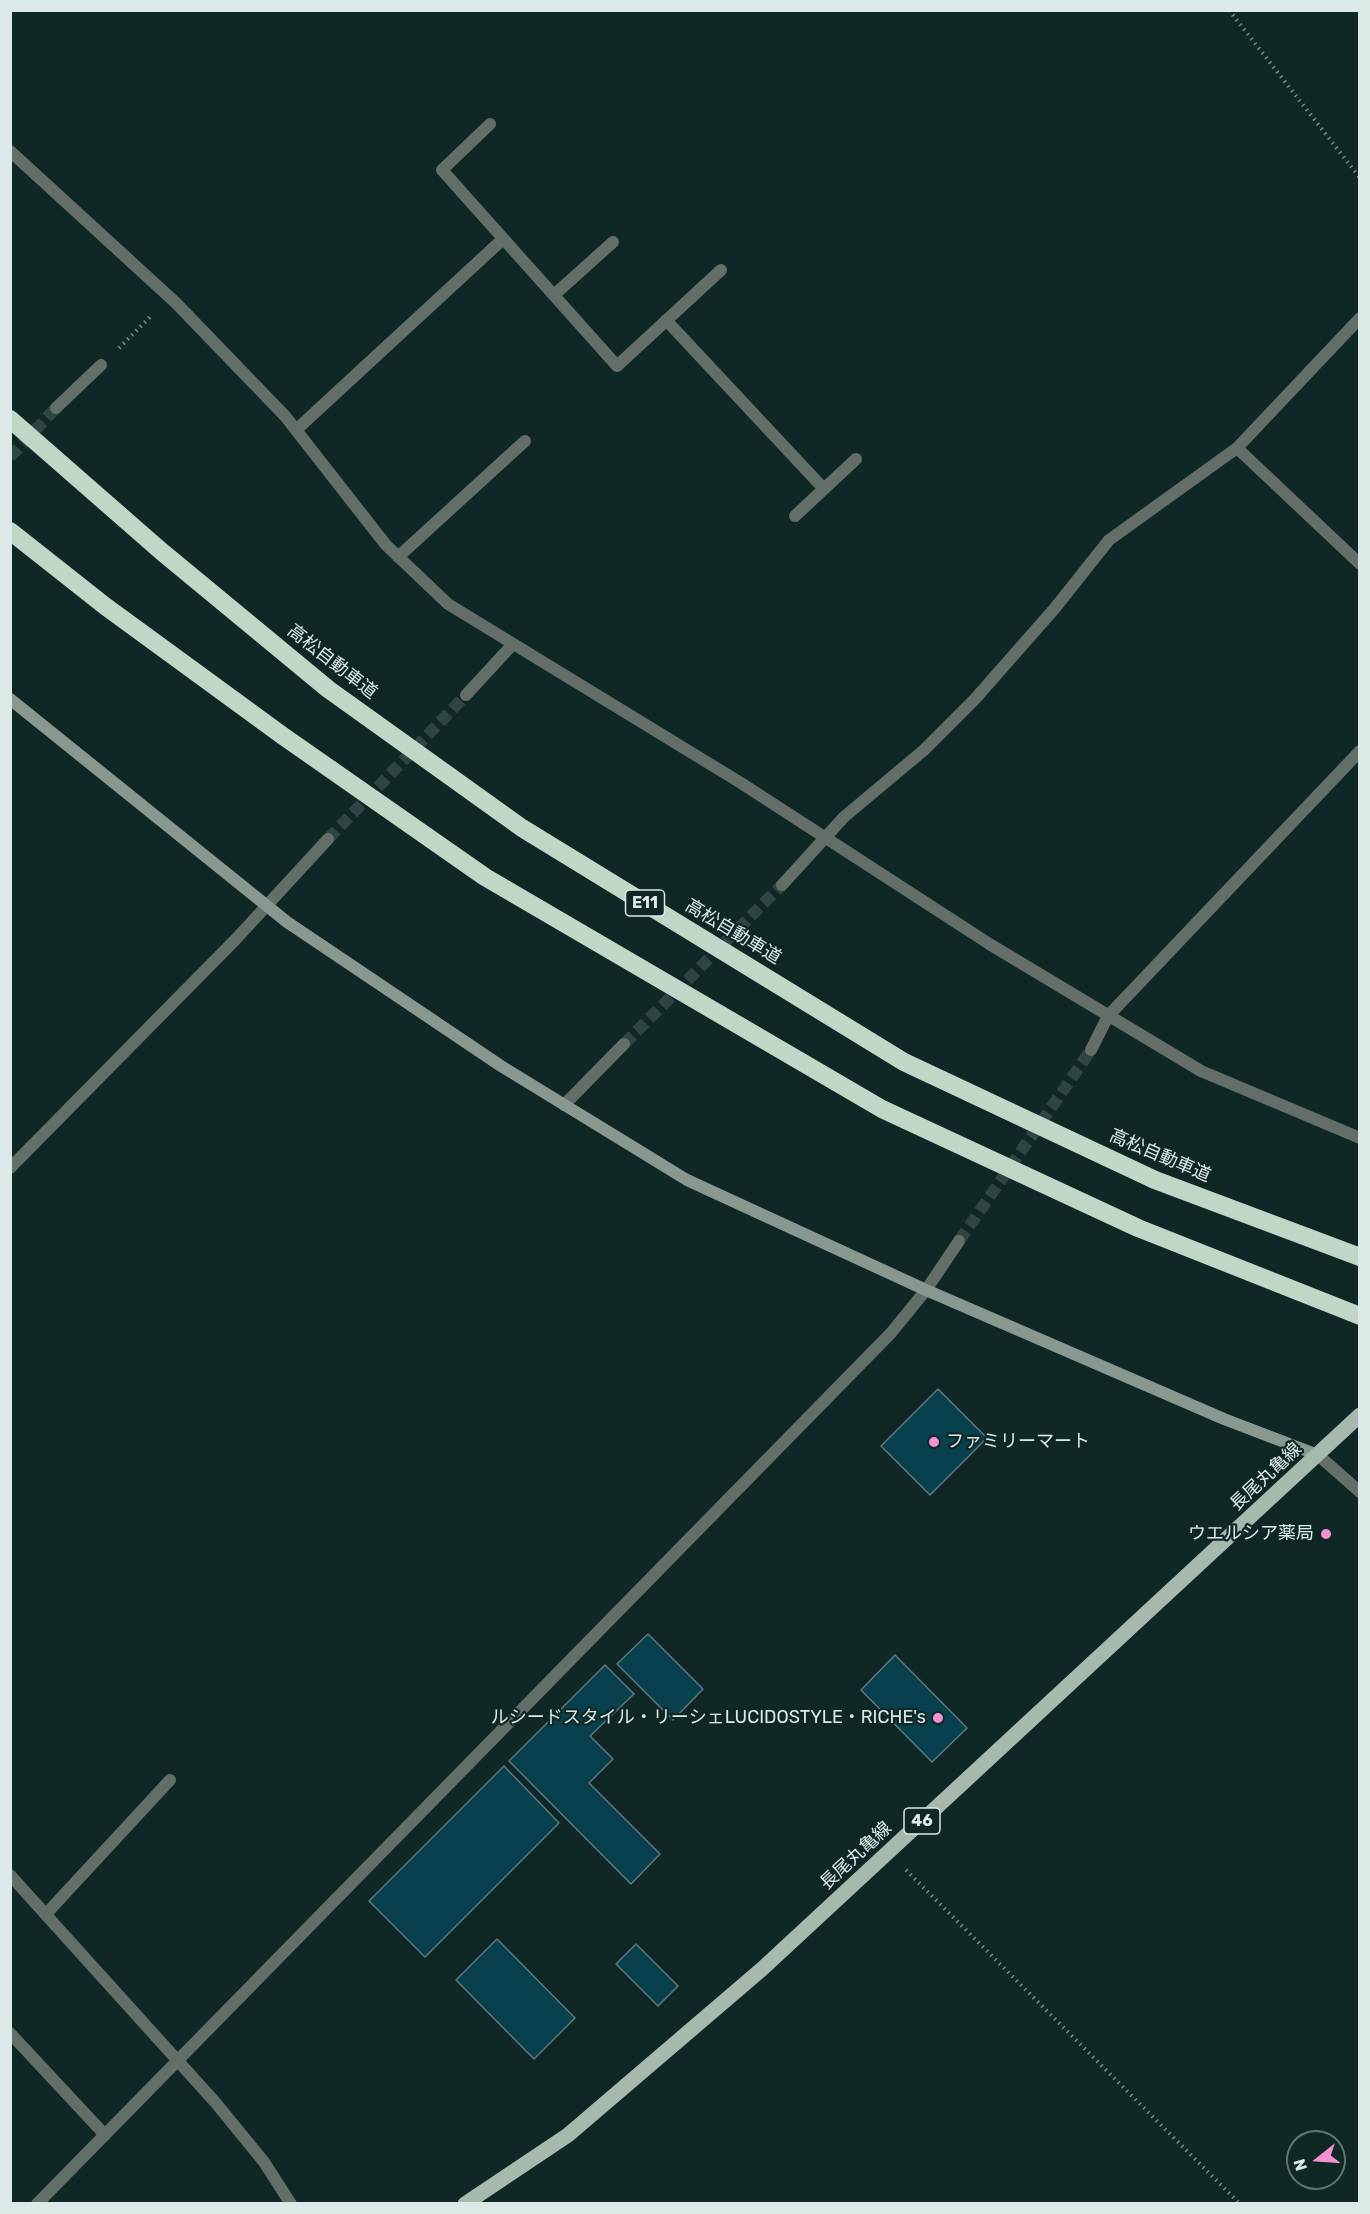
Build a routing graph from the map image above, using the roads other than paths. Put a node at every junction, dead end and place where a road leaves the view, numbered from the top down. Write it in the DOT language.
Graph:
graph roads {
  1 [pos="490,124"];
  2 [pos="10,151"];
  3 [pos="503,238"];
  4 [pos="613,242"];
  5 [pos="721,270"];
  6 [pos="554,295"];
  7 [pos="1359,318"];
  8 [pos="666,320"];
  9 [pos="101,365"];
  10 [pos="56,408"];
  11 [pos="10,419"];
  12 [pos="296,430"];
  13 [pos="525,441"];
  14 [pos="1237,448"];
  15 [pos="856,459"];
  16 [pos="824,489"];
  17 [pos="795,516"];
  18 [pos="10,531"];
  19 [pos="398,557"];
  20 [pos="1359,564"];
  21 [pos="513,644"];
  22 [pos="466,695"];
  23 [pos="10,699"];
  24 [pos="1359,751"];
  25 [pos="825,837"];
  26 [pos="328,839"];
  27 [pos="782,885"];
  28 [pos="267,906"];
  29 [pos="1108,1016"];
  30 [pos="624,1044"];
  31 [pos="1091,1050"];
  32 [pos="564,1105"];
  33 [pos="1359,1138"];
  34 [pos="10,1168"];
  35 [pos="959,1241"];
  36 [pos="1359,1257"];
  37 [pos="926,1290"];
  38 [pos="1359,1316"];
  39 [pos="1359,1415"];
  40 [pos="1318,1455"];
  41 [pos="1359,1492"];
  42 [pos="170,1780"];
  43 [pos="10,1875"];
  44 [pos="46,1914"];
  45 [pos="10,2033"];
  46 [pos="177,2060"];
  47 [pos="105,2135"];
  48 [pos="37,2204"];
  49 [pos="291,2204"];
  50 [pos="465,2204"];
  1 -- 3 [label="street"];
  2 -- 12 [label="street"];
  3 -- 6 [label="street"];
  3 -- 12 [label="street"];
  4 -- 6 [label="street"];
  5 -- 8 [label="street"];
  6 -- 8 [label="street"];
  7 -- 14 [label="street"];
  8 -- 16 [label="street"];
  9 -- 10 [label="street"];
  11 -- 36 [label="highway, 高松自動車道 / E11"];
  12 -- 19 [label="street"];
  13 -- 19 [label="street"];
  14 -- 20 [label="street"];
  14 -- 25 [label="street"];
  15 -- 16 [label="street"];
  16 -- 17 [label="street"];
  18 -- 38 [label="highway"];
  19 -- 21 [label="street"];
  21 -- 22 [label="street"];
  21 -- 25 [label="street"];
  23 -- 28 [label="street"];
  24 -- 29 [label="street"];
  25 -- 27 [label="street"];
  25 -- 29 [label="street"];
  26 -- 28 [label="street"];
  28 -- 32 [label="street"];
  28 -- 34 [label="street"];
  29 -- 31 [label="street"];
  29 -- 33 [label="street"];
  30 -- 32 [label="street"];
  32 -- 37 [label="street"];
  35 -- 37 [label="street"];
  37 -- 40 [label="street"];
  37 -- 46 [label="street"];
  39 -- 40 [label="main road, 長尾丸亀線 / 46"];
  40 -- 41 [label="street"];
  40 -- 50 [label="main road, 長尾丸亀線 / 46"];
  42 -- 44 [label="street"];
  43 -- 44 [label="street"];
  44 -- 46 [label="street"];
  45 -- 47 [label="street"];
  46 -- 47 [label="street"];
  46 -- 49 [label="street"];
  47 -- 48 [label="street"];
}
